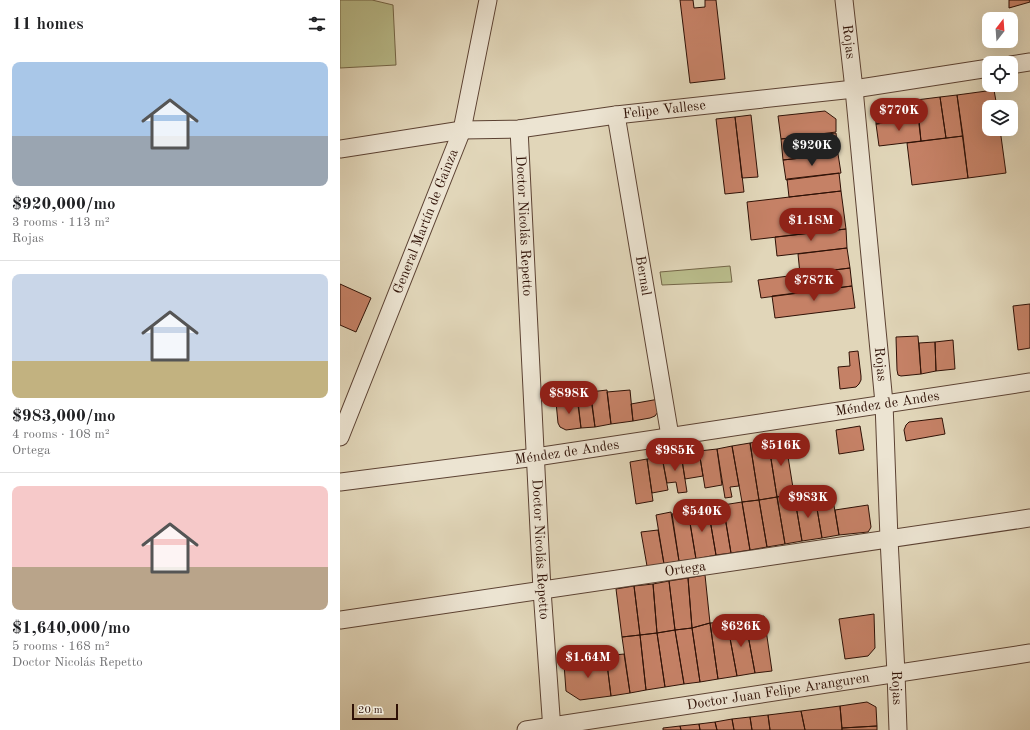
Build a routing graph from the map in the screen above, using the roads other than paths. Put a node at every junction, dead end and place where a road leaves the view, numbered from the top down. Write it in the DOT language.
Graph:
graph roads {
  1 [pos="488,0"];
  2 [pos="844,0"];
  3 [pos="1030,62"];
  4 [pos="1018,64"];
  5 [pos="982,69"];
  6 [pos="854,89"];
  7 [pos="616,115"];
  8 [pos="519,129"];
  9 [pos="462,130"];
  10 [pos="340,149"];
  11 [pos="1030,382"];
  12 [pos="884,404"];
  13 [pos="670,436"];
  14 [pos="340,437"];
  15 [pos="536,457"];
  16 [pos="340,482"];
  17 [pos="1030,518"];
  18 [pos="889,538"];
  19 [pos="542,590"];
  20 [pos="340,620"];
  21 [pos="1030,653"];
  22 [pos="896,673"];
  23 [pos="552,728"];
  24 [pos="526,730"];
  25 [pos="898,730"];
  1 -- 9 [label="street, General Martín de Gainza"];
  2 -- 6 [label="street, Rojas"];
  3 -- 4 [label="street"];
  5 -- 6 [label="street, Felipe Vallese"];
  6 -- 7 [label="street, Felipe Vallese"];
  6 -- 12 [label="street, Rojas"];
  7 -- 8 [label="street, Felipe Vallese"];
  7 -- 13 [label="street, Bernal"];
  8 -- 9 [label="street, Felipe Vallese"];
  8 -- 15 [label="street, Doctor Nicolás Repetto"];
  9 -- 10 [label="street, Felipe Vallese"];
  9 -- 14 [label="street, General Martín de Gainza"];
  11 -- 12 [label="street, Méndez de Andes"];
  12 -- 13 [label="street, Méndez de Andes"];
  12 -- 18 [label="street, Rojas"];
  13 -- 15 [label="street, Méndez de Andes"];
  15 -- 16 [label="street, Méndez de Andes"];
  15 -- 19 [label="street, Doctor Nicolás Repetto"];
  17 -- 18 [label="street, Ortega"];
  18 -- 19 [label="street, Ortega"];
  18 -- 22 [label="street, Rojas"];
  19 -- 20 [label="street, Ortega"];
  19 -- 23 [label="street, Doctor Nicolás Repetto"];
  21 -- 22 [label="street, Doctor Juan Felipe Aranguren"];
  22 -- 23 [label="street, Doctor Juan Felipe Aranguren"];
  22 -- 25 [label="street, Rojas"];
  23 -- 24 [label="street, Doctor Juan Felipe Aranguren"];
}
